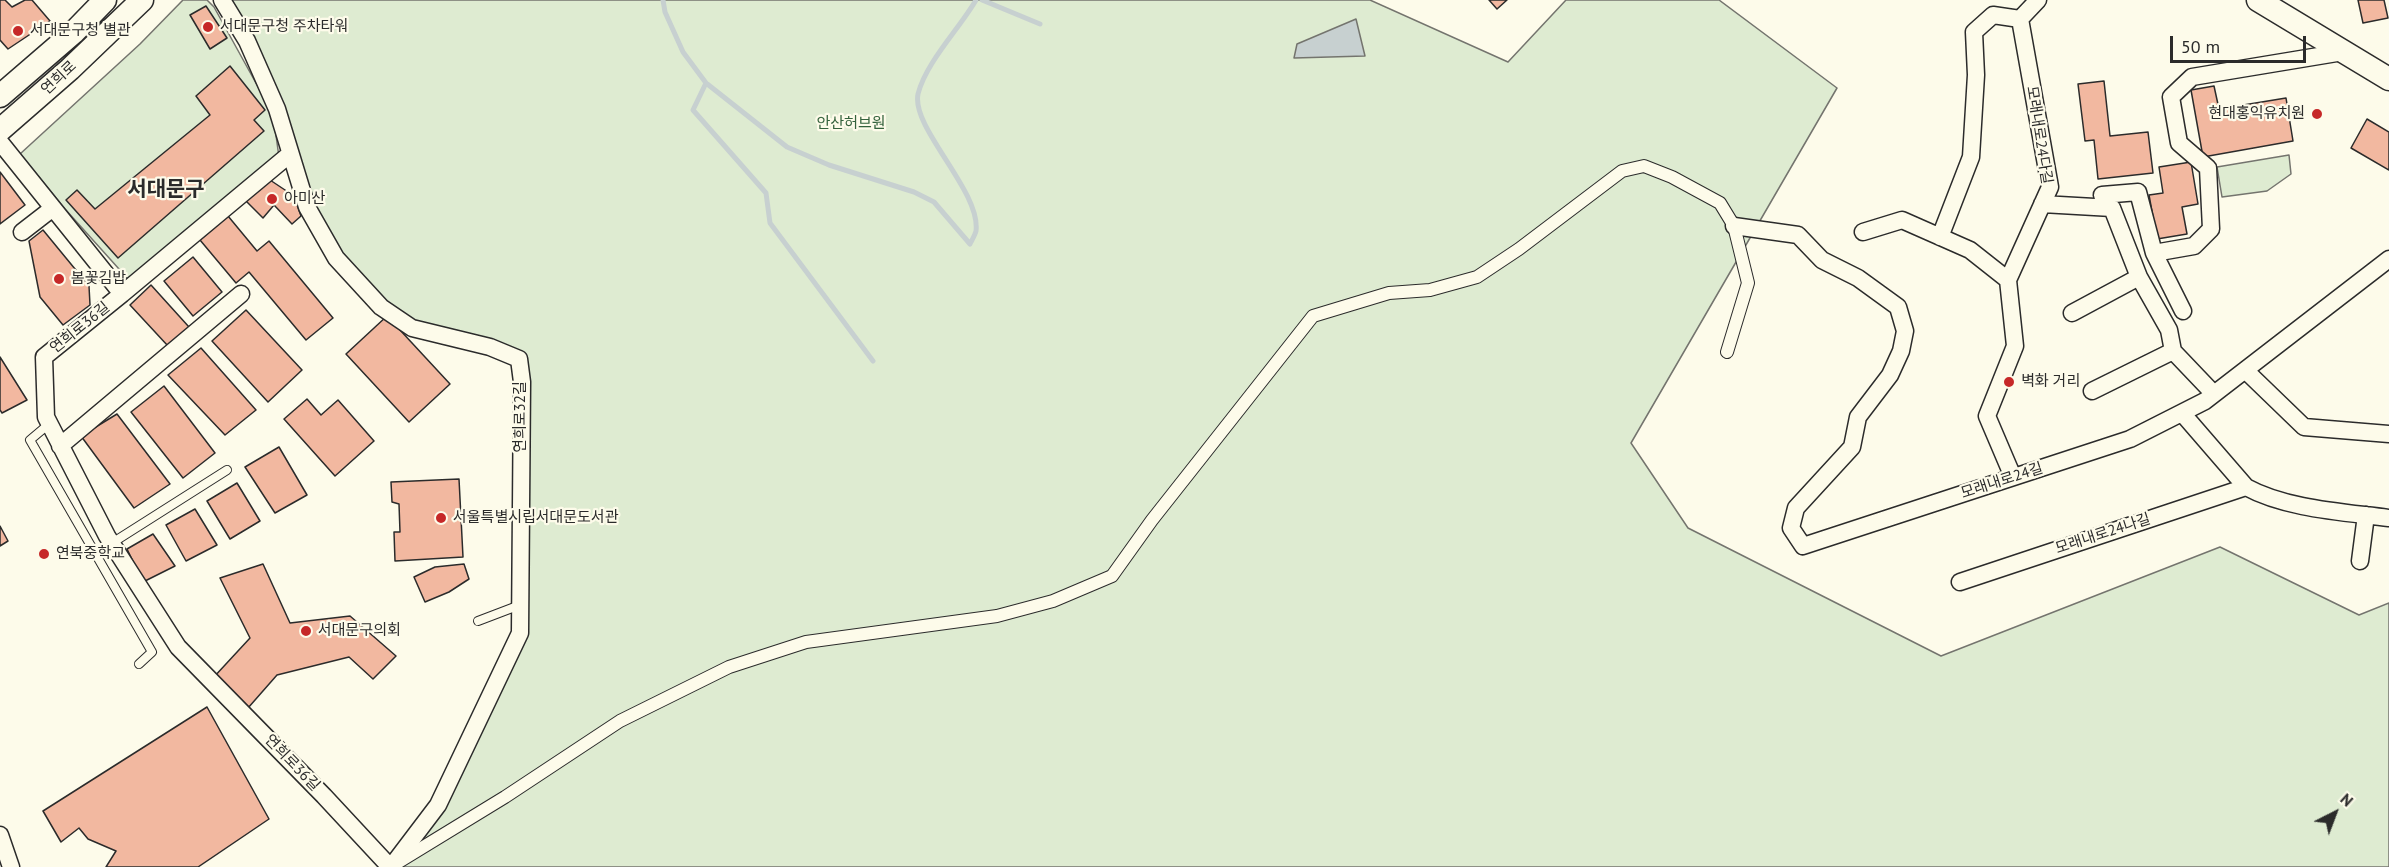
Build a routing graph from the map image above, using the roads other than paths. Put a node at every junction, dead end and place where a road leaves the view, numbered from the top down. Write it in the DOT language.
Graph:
graph roads {
  1 [pos="105,0"];
  2 [pos="142,0"];
  3 [pos="222,0"];
  4 [pos="2038,0"];
  5 [pos="2258,0"];
  6 [pos="2020,19"];
  7 [pos="2343,52"];
  8 [pos="2389,79"];
  9 [pos="0,96"];
  10 [pos="0,130"];
  11 [pos="0,142"];
  12 [pos="290,154"];
  13 [pos="2102,195"];
  14 [pos="2042,204"];
  15 [pos="53,208"];
  16 [pos="1734,226"];
  17 [pos="22,232"];
  18 [pos="1863,232"];
  19 [pos="1940,237"];
  20 [pos="2154,253"];
  21 [pos="2389,259"];
  22 [pos="2139,277"];
  23 [pos="2008,280"];
  24 [pos="122,294"];
  25 [pos="242,294"];
  26 [pos="2183,311"];
  27 [pos="2072,313"];
  28 [pos="2174,351"];
  29 [pos="1728,352"];
  30 [pos="2245,370"];
  31 [pos="2092,391"];
  32 [pos="2214,394"];
  33 [pos="2181,413"];
  34 [pos="50,424"];
  35 [pos="2389,434"];
  36 [pos="60,446"];
  37 [pos="227,470"];
  38 [pos="2013,477"];
  39 [pos="2246,487"];
  40 [pos="2366,515"];
  41 [pos="2389,518"];
  42 [pos="112,543"];
  43 [pos="2360,561"];
  44 [pos="1960,582"];
  45 [pos="520,605"];
  46 [pos="478,621"];
  47 [pos="139,664"];
  48 [pos="0,835"];
  49 [pos="11,867"];
  50 [pos="391,867"];
  1 -- 9 [label="main road, 연희로"];
  2 -- 10 [label="main road, 연희로"];
  3 -- 12 [label="street, 연희로32길"];
  4 -- 6 [label="street"];
  5 -- 7 [label="main road"];
  6 -- 14 [label="street, 모래내로24다길"];
  6 -- 19 [label="street"];
  7 -- 8 [label="main road"];
  7 -- 20 [label="street"];
  11 -- 15 [label="street, 연희로36길"];
  12 -- 24 [label="street"];
  12 -- 45 [label="street, 연희로32길"];
  13 -- 20 [label="street"];
  14 -- 22 [label="street"];
  14 -- 23 [label="street, 모래내로24다길"];
  15 -- 17 [label="street"];
  15 -- 24 [label="street, 연희로36길"];
  16 -- 29 [label="street"];
  16 -- 38 [label="street, 모래내로24길"];
  16 -- 50 [label="street"];
  18 -- 19 [label="street"];
  19 -- 23 [label="street"];
  20 -- 26 [label="street"];
  21 -- 30 [label="street, 모래내로24길"];
  22 -- 27 [label="street"];
  22 -- 28 [label="street"];
  23 -- 38 [label="street"];
  24 -- 34 [label="street, 연희로36길"];
  25 -- 36 [label="street"];
  28 -- 31 [label="street"];
  28 -- 32 [label="street"];
  30 -- 32 [label="street, 모래내로24길"];
  30 -- 35 [label="street"];
  32 -- 33 [label="street, 모래내로24길"];
  33 -- 38 [label="street, 모래내로24길"];
  33 -- 39 [label="street"];
  34 -- 36 [label="street, 연희로36길"];
  34 -- 47 [label="lane"];
  36 -- 42 [label="street, 연희로36길"];
  37 -- 42 [label="lane"];
  39 -- 40 [label="street"];
  39 -- 44 [label="street, 모래내로24나길"];
  40 -- 41 [label="street"];
  40 -- 43 [label="street"];
  42 -- 50 [label="street, 연희로36길"];
  45 -- 46 [label="lane"];
  45 -- 50 [label="street, 연희로32길"];
  48 -- 49 [label="street"];
}
